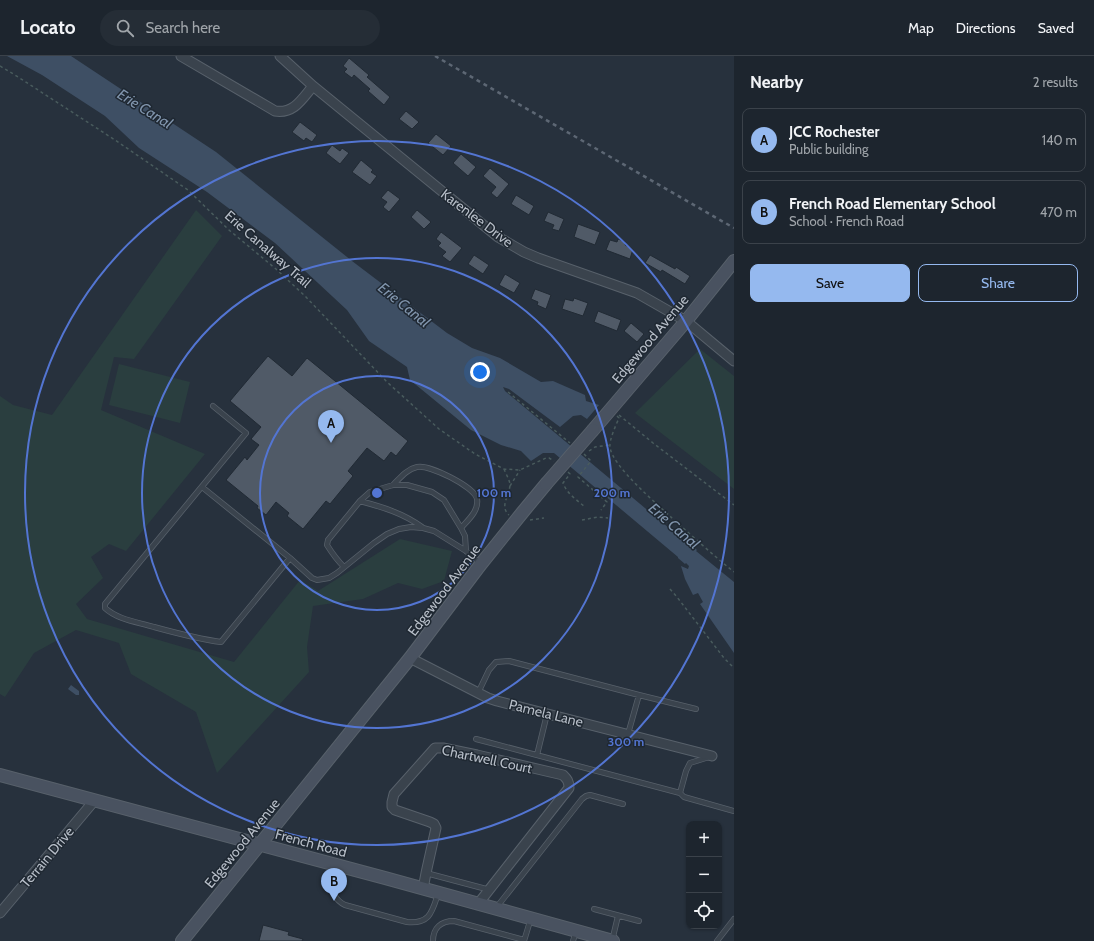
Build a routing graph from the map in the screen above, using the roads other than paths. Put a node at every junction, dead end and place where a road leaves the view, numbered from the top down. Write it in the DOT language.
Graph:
graph roads {
  1 [pos="180,56"];
  2 [pos="280,56"];
  3 [pos="313,86"];
  4 [pos="734,261"];
  5 [pos="686,321"];
  6 [pos="734,361"];
  7 [pos="213,406"];
  8 [pos="393,485"];
  9 [pos="202,487"];
  10 [pos="360,500"];
  11 [pos="423,528"];
  12 [pos="462,528"];
  13 [pos="466,551"];
  14 [pos="290,558"];
  15 [pos="482,564"];
  16 [pos="344,567"];
  17 [pos="410,658"];
  18 [pos="478,693"];
  19 [pos="639,694"];
  20 [pos="696,709"];
  21 [pos="547,714"];
  22 [pos="628,734"];
  23 [pos="476,739"];
  24 [pos="536,755"];
  25 [pos="712,756"];
  26 [pos="0,775"];
  27 [pos="680,793"];
  28 [pos="94,801"];
  29 [pos="623,804"];
  30 [pos="734,811"];
  31 [pos="259,845"];
  32 [pos="332,865"];
  33 [pos="426,873"];
  34 [pos="423,889"];
  35 [pos="490,890"];
  36 [pos="438,894"];
  37 [pos="478,904"];
  38 [pos="495,909"];
  39 [pos="594,909"];
  40 [pos="0,913"];
  41 [pos="618,916"];
  42 [pos="530,918"];
  43 [pos="734,919"];
  44 [pos="639,921"];
  45 [pos="575,936"];
  46 [pos="182,941"];
  47 [pos="433,941"];
  48 [pos="524,941"];
  49 [pos="613,941"];
  50 [pos="717,941"];
  1 -- 3 [label="street"];
  2 -- 3 [label="street, Karenlee Drive"];
  3 -- 5 [label="street, Karenlee Drive"];
  4 -- 5 [label="street, Edgewood Avenue"];
  5 -- 6 [label="street, Karenlee Drive"];
  5 -- 15 [label="street, Edgewood Avenue, bridge"];
  7 -- 9 [label="lane"];
  8 -- 10 [label="lane"];
  8 -- 12 [label="lane"];
  8 -- 12 [label="lane"];
  9 -- 14 [label="lane"];
  9 -- 14 [label="lane"];
  10 -- 11 [label="lane"];
  10 -- 16 [label="lane"];
  11 -- 13 [label="lane"];
  11 -- 16 [label="lane"];
  12 -- 13 [label="lane"];
  13 -- 15 [label="lane"];
  14 -- 16 [label="lane"];
  15 -- 17 [label="street, Edgewood Avenue"];
  17 -- 18 [label="street, Pamela Lane"];
  17 -- 31 [label="street, Edgewood Avenue"];
  18 -- 19 [label="lane"];
  18 -- 21 [label="street, Pamela Lane"];
  19 -- 20 [label="lane"];
  19 -- 22 [label="lane"];
  21 -- 22 [label="street, Pamela Lane"];
  21 -- 24 [label="lane"];
  22 -- 25 [label="street, Pamela Lane"];
  23 -- 24 [label="lane"];
  24 -- 27 [label="lane"];
  25 -- 27 [label="lane"];
  26 -- 28 [label="street, French Road"];
  27 -- 30 [label="lane"];
  28 -- 31 [label="street, French Road"];
  28 -- 40 [label="street, Terrain Drive"];
  29 -- 38 [label="lane"];
  31 -- 32 [label="street, French Road"];
  31 -- 46 [label="street, Edgewood Avenue"];
  32 -- 34 [label="street, French Road"];
  32 -- 36 [label="lane"];
  33 -- 34 [label="street, Chartwell Court"];
  33 -- 35 [label="lane"];
  33 -- 35 [label="street, Chartwell Court"];
  34 -- 36 [label="street, French Road"];
  35 -- 37 [label="street, Chartwell Court"];
  36 -- 37 [label="street, French Road"];
  37 -- 38 [label="street, French Road"];
  38 -- 42 [label="street, French Road"];
  39 -- 41 [label="lane"];
  41 -- 44 [label="lane"];
  41 -- 49 [label="lane"];
  42 -- 45 [label="street, French Road"];
  42 -- 48 [label="lane"];
  43 -- 50 [label="lane"];
  45 -- 49 [label="street, French Road"];
  47 -- 48 [label="lane"];
}
